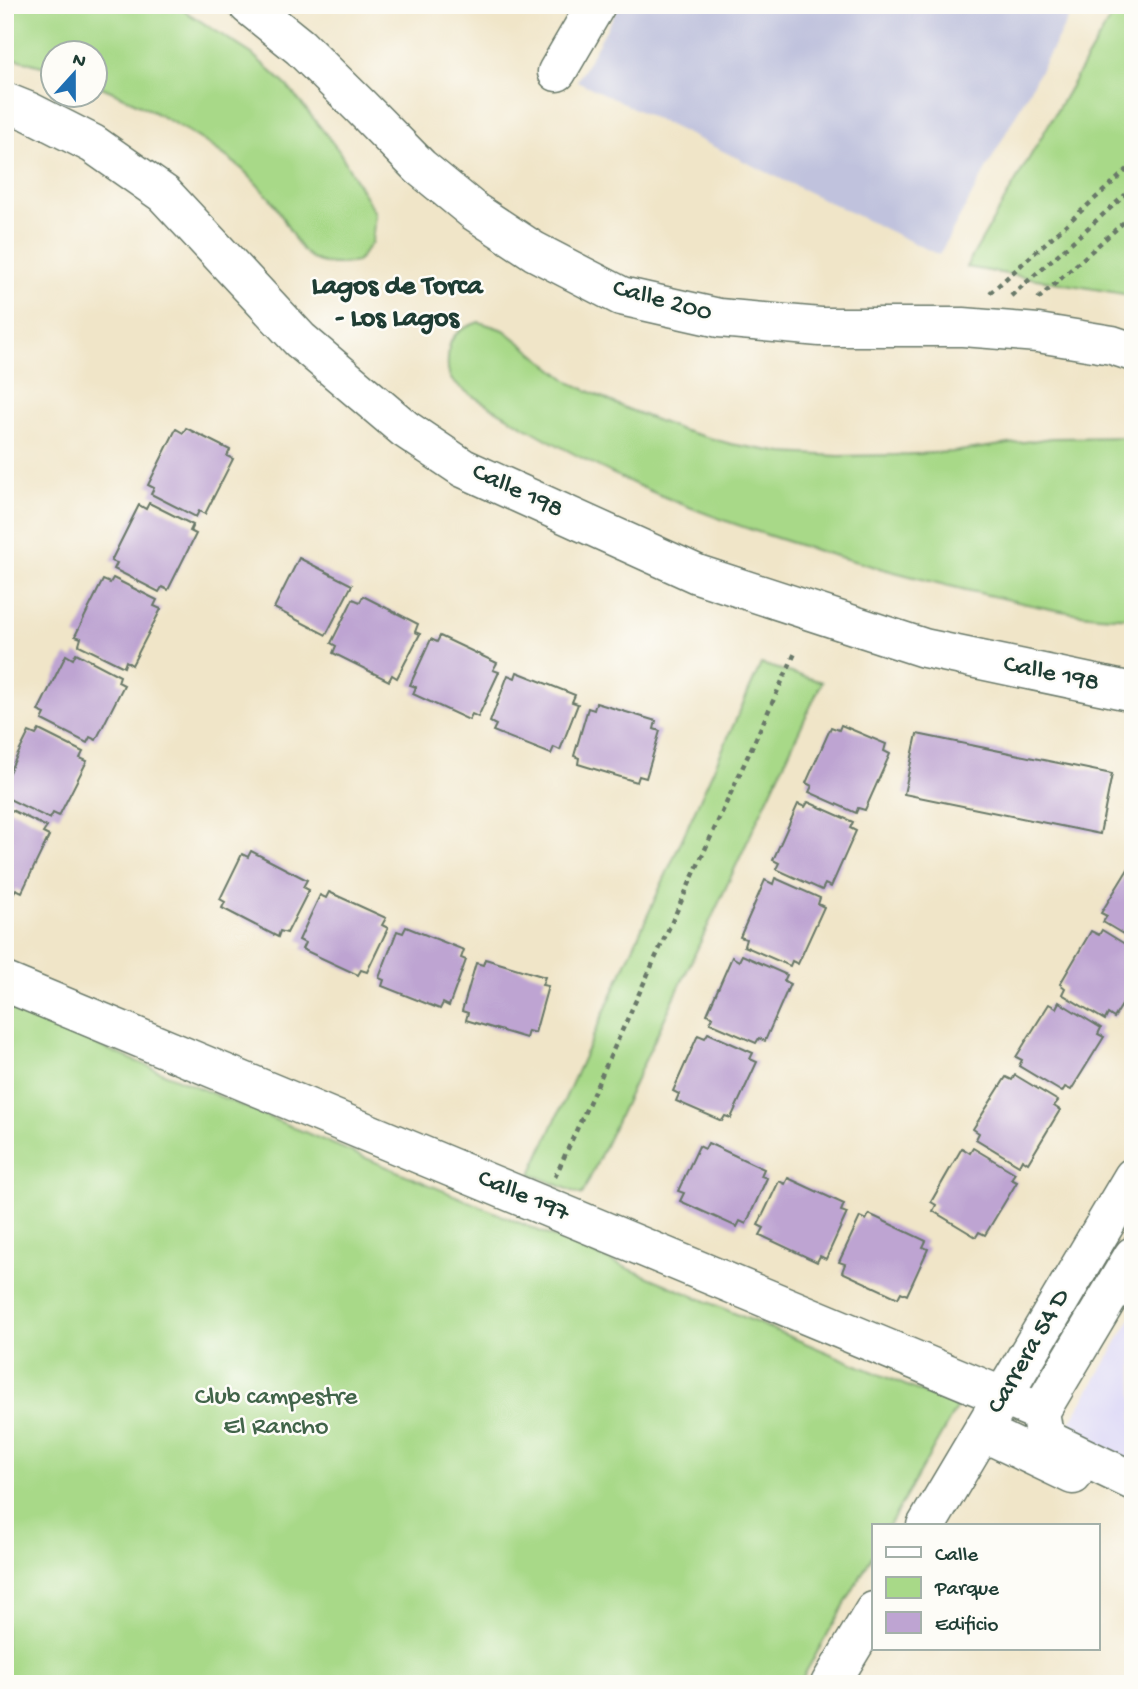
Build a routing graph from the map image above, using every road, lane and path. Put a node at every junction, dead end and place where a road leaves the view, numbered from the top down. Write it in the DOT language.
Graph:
graph roads {
  1 [pos="248,5"];
  2 [pos="596,5"];
  3 [pos="557,72"];
  4 [pos="5,102"];
  5 [pos="1133,153"];
  6 [pos="1133,188"];
  7 [pos="1133,214"];
  8 [pos="990,293"];
  9 [pos="1011,296"];
  10 [pos="1037,299"];
  11 [pos="1133,352"];
  12 [pos="794,653"];
  13 [pos="1133,692"];
  14 [pos="5,982"];
  15 [pos="1133,1177"];
  16 [pos="554,1179"];
  17 [pos="1133,1255"];
  18 [pos="1003,1396"];
  19 [pos="1045,1427"];
  20 [pos="983,1432"];
  21 [pos="1133,1481"];
  22 [pos="1133,1503"];
  23 [pos="927,1524"];
  24 [pos="872,1614"];
  25 [pos="830,1684"];
  1 -- 11 [label="street, Calle 200"];
  2 -- 3 [label="street"];
  4 -- 13 [label="street, Calle 198"];
  5 -- 8 [label="path"];
  6 -- 9 [label="path"];
  7 -- 10 [label="path"];
  12 -- 16 [label="path"];
  14 -- 18 [label="street, Calle 197"];
  15 -- 18 [label="street, Carrera 54 D"];
  17 -- 19 [label="street, Carrera 54 D"];
  18 -- 19 [label="street, Calle 197"];
  18 -- 20 [label="street, Carrera 54 D"];
  19 -- 21 [label="street, Calle 197"];
  20 -- 22 [label="street"];
  20 -- 23 [label="street, Carrera 54 D"];
  24 -- 25 [label="street"];
}
